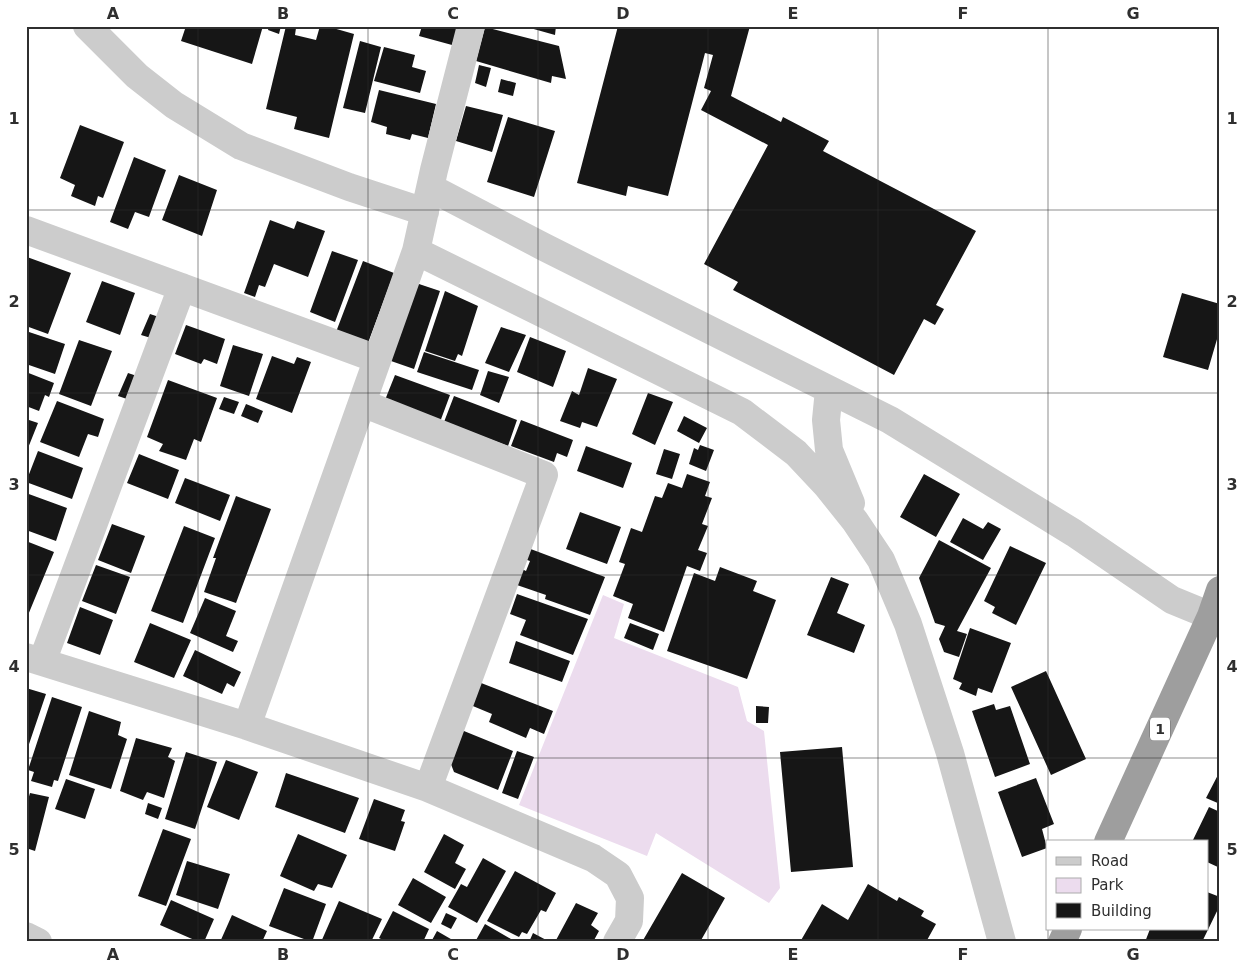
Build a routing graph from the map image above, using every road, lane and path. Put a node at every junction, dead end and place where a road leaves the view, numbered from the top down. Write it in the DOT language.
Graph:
graph roads {
  1 [pos="471,26"];
  2 [pos="94,30"];
  3 [pos="428,200"];
  4 [pos="26,230"];
  5 [pos="416,251"];
  6 [pos="182,287"];
  7 [pos="377,359"];
  8 [pos="829,390"];
  9 [pos="362,403"];
  10 [pos="855,521"];
  11 [pos="1220,590"];
  12 [pos="1211,616"];
  13 [pos="34,659"];
  14 [pos="247,726"];
  15 [pos="428,788"];
  16 [pos="1109,840"];
  17 [pos="1068,930"];
  18 [pos="26,936"];
  19 [pos="38,942"];
  20 [pos="617,942"];
  21 [pos="1002,942"];
  22 [pos="1062,942"];
  1 -- 3 [label="street"];
  2 -- 3 [label="street"];
  3 -- 5 [label="street"];
  3 -- 8 [label="street"];
  4 -- 6 [label="street"];
  5 -- 7 [label="street"];
  5 -- 10 [label="street"];
  6 -- 7 [label="street"];
  6 -- 13 [label="street"];
  7 -- 9 [label="street"];
  8 -- 10 [label="street"];
  8 -- 12 [label="street"];
  9 -- 14 [label="street"];
  9 -- 15 [label="street"];
  10 -- 21 [label="street"];
  11 -- 12 [label="highway, 1"];
  12 -- 16 [label="highway, 1"];
  13 -- 14 [label="street"];
  14 -- 15 [label="street"];
  15 -- 20 [label="street"];
  17 -- 22 [label="highway"];
  18 -- 19 [label="street"];
}
